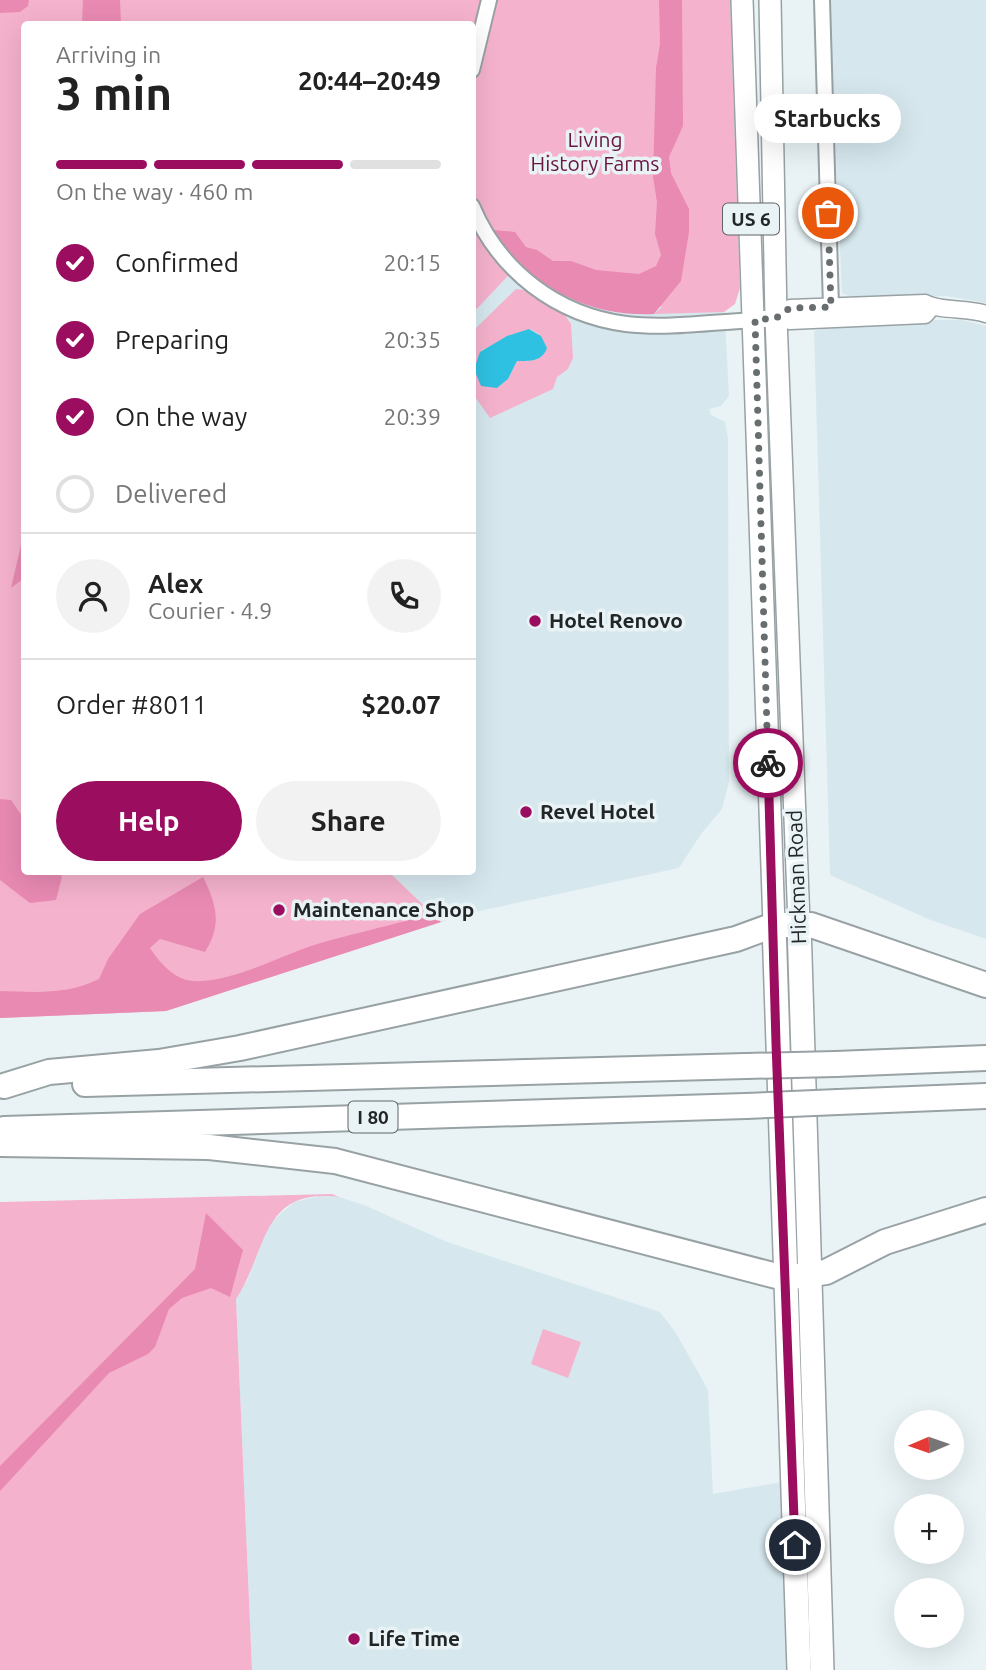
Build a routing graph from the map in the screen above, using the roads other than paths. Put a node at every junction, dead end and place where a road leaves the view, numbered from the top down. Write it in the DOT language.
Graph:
graph roads {
  1 [pos="489,0"];
  2 [pos="743,0"];
  3 [pos="770,0"];
  4 [pos="822,0"];
  5 [pos="476,54"];
  6 [pos="476,213"];
  7 [pos="831,307"];
  8 [pos="932,307"];
  9 [pos="986,314"];
  10 [pos="776,318"];
  11 [pos="755,320"];
  12 [pos="799,924"];
  13 [pos="774,925"];
  14 [pos="986,985"];
  15 [pos="986,1058"];
  16 [pos="2,1086"];
  17 [pos="986,1096"];
  18 [pos="0,1129"];
  19 [pos="0,1144"];
  20 [pos="986,1210"];
  21 [pos="810,1275"];
  22 [pos="784,1278"];
  23 [pos="799,1670"];
  24 [pos="822,1670"];
  1 -- 5 [label="street"];
  2 -- 11 [label="main road, Hickman Road / US 6"];
  3 -- 10 [label="main road, Hickman Road / US 6"];
  4 -- 7 [label="street"];
  6 -- 11 [label="street"];
  7 -- 8 [label="street"];
  7 -- 10 [label="street"];
  8 -- 9 [label="street"];
  8 -- 10 [label="street"];
  10 -- 11 [label="street"];
  10 -- 12 [label="main road, Hickman Road / US 6"];
  11 -- 13 [label="main road, Hickman Road / US 6"];
  12 -- 13 [label="highway"];
  12 -- 14 [label="highway"];
  12 -- 21 [label="highway, Hickman Road / US 6"];
  13 -- 16 [label="highway"];
  13 -- 22 [label="highway, Hickman Road / US 6"];
  15 -- 16 [label="highway, I 80, bridge"];
  17 -- 18 [label="highway, I 80, bridge"];
  19 -- 22 [label="highway"];
  20 -- 21 [label="highway"];
  21 -- 22 [label="highway"];
  21 -- 24 [label="highway, Hickman Road / US 6"];
  22 -- 23 [label="highway, Hickman Road / US 6"];
}
